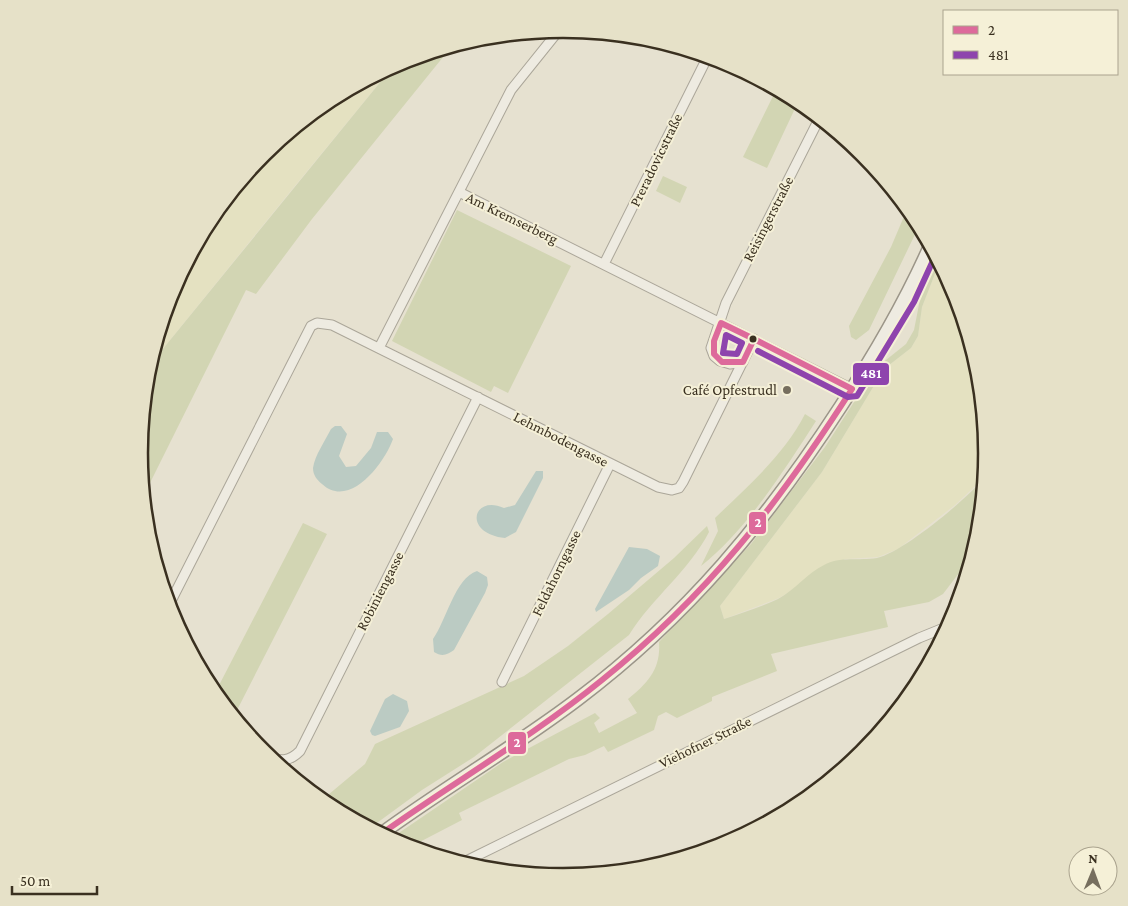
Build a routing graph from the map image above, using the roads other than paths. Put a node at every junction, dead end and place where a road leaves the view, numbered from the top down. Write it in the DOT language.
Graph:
graph roads {
  1 [pos="553,38"];
  2 [pos="705,62"];
  3 [pos="817,123"];
  4 [pos="459,192"];
  5 [pos="928,252"];
  6 [pos="604,264"];
  7 [pos="722,323"];
  8 [pos="754,340"];
  9 [pos="379,348"];
  10 [pos="743,362"];
  11 [pos="852,389"];
  12 [pos="478,397"];
  13 [pos="610,464"];
  14 [pos="174,595"];
  15 [pos="940,629"];
  16 [pos="502,682"];
  17 [pos="285,761"];
  18 [pos="388,829"];
  19 [pos="472,858"];
  1 -- 4 [label="street"];
  2 -- 6 [label="street, Preradovicstraße"];
  3 -- 7 [label="street, Reisingerstraße"];
  4 -- 6 [label="street, Am Kremserberg"];
  4 -- 9 [label="street, Am Kremserberg"];
  5 -- 11 [label="main road"];
  6 -- 7 [label="street, Am Kremserberg"];
  7 -- 8 [label="street, Am Kremserberg"];
  7 -- 10 [label="street"];
  8 -- 10 [label="street"];
  8 -- 11 [label="street, Am Kremserberg"];
  9 -- 12 [label="street, Lehmbodengasse"];
  9 -- 14 [label="street, Lehmbodengasse"];
  10 -- 13 [label="street, Lehmbodengasse"];
  11 -- 18 [label="main road"];
  12 -- 13 [label="street, Lehmbodengasse"];
  12 -- 17 [label="street, Robiniengasse"];
  13 -- 16 [label="street, Feldahorngasse"];
  15 -- 19 [label="street, Viehofner Straße"];
}
